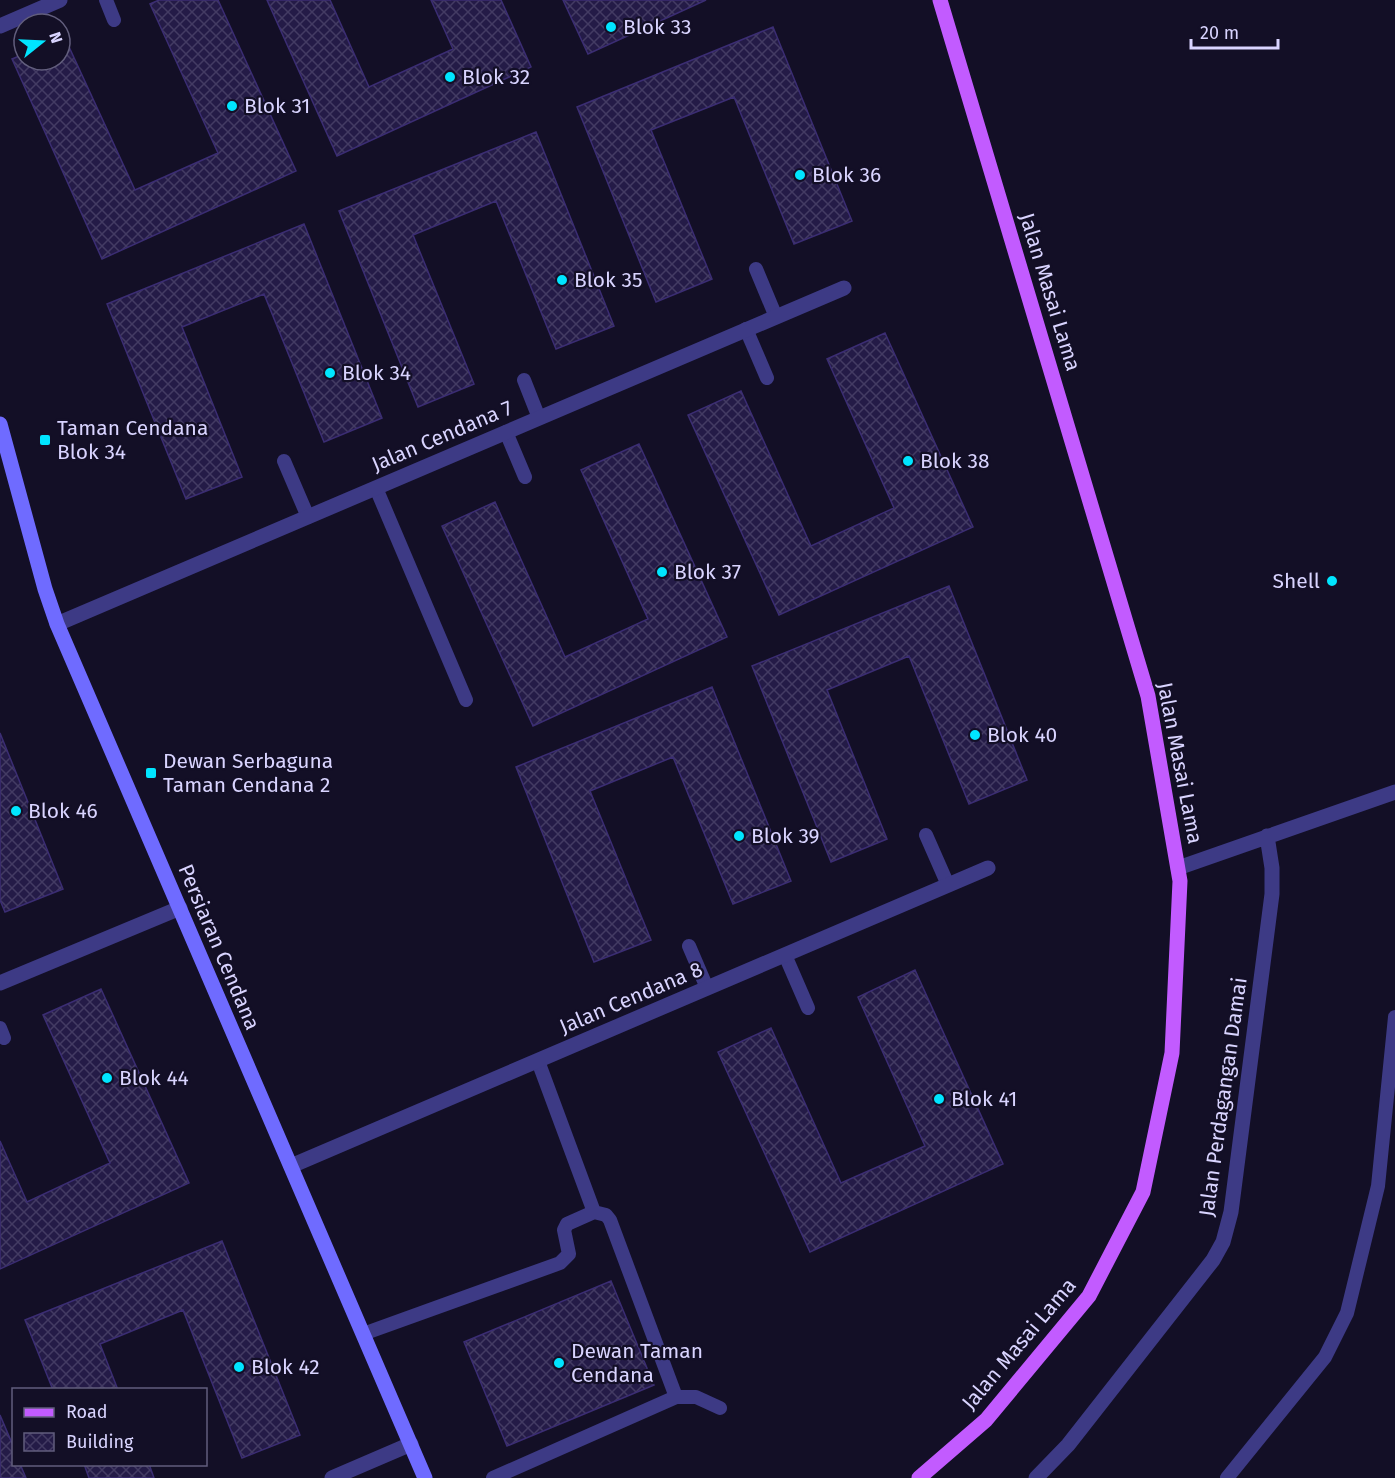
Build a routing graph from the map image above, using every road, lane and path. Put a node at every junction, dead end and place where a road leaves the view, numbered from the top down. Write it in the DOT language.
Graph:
graph roads {
  1 [pos="60,0"];
  2 [pos="106,0"];
  3 [pos="940,0"];
  4 [pos="114,20"];
  5 [pos="0,26"];
  6 [pos="756,270"];
  7 [pos="844,288"];
  8 [pos="776,317"];
  9 [pos="746,329"];
  10 [pos="767,378"];
  11 [pos="524,380"];
  12 [pos="539,418"];
  13 [pos="0,424"];
  14 [pos="506,432"];
  15 [pos="284,461"];
  16 [pos="525,477"];
  17 [pos="376,488"];
  18 [pos="308,517"];
  19 [pos="57,624"];
  20 [pos="466,700"];
  21 [pos="1395,792"];
  22 [pos="926,835"];
  23 [pos="1266,836"];
  24 [pos="988,868"];
  25 [pos="1178,868"];
  26 [pos="948,885"];
  27 [pos="180,908"];
  28 [pos="689,946"];
  29 [pos="785,955"];
  30 [pos="0,983"];
  31 [pos="707,988"];
  32 [pos="808,1008"];
  33 [pos="1395,1017"];
  34 [pos="538,1060"];
  35 [pos="291,1166"];
  36 [pos="594,1212"];
  37 [pos="363,1334"];
  38 [pos="676,1397"];
  39 [pos="720,1408"];
  40 [pos="411,1444"];
  41 [pos="1040,1477"];
  42 [pos="332,1478"];
  43 [pos="425,1478"];
  44 [pos="493,1478"];
  45 [pos="919,1478"];
  46 [pos="1227,1478"];
  1 -- 5 [label="street"];
  2 -- 4 [label="lane"];
  3 -- 25 [label="main road, Jalan Masai Lama"];
  6 -- 8 [label="lane"];
  7 -- 8 [label="street, Jalan Cendana 7"];
  8 -- 9 [label="street, Jalan Cendana 7"];
  9 -- 10 [label="lane"];
  9 -- 12 [label="street, Jalan Cendana 7"];
  11 -- 12 [label="lane"];
  12 -- 14 [label="street, Jalan Cendana 7"];
  13 -- 19 [label="street, Persiaran Cendana"];
  14 -- 16 [label="lane"];
  14 -- 17 [label="street, Jalan Cendana 7"];
  15 -- 18 [label="lane"];
  17 -- 18 [label="street, Jalan Cendana 7"];
  17 -- 20 [label="lane"];
  18 -- 19 [label="street, Jalan Cendana 7"];
  19 -- 27 [label="street, Persiaran Cendana"];
  21 -- 23 [label="street"];
  22 -- 26 [label="lane"];
  23 -- 25 [label="street"];
  23 -- 41 [label="street, Jalan Perdagangan Damai"];
  24 -- 26 [label="street, Jalan Cendana 8"];
  25 -- 45 [label="main road, Jalan Masai Lama"];
  26 -- 29 [label="street, Jalan Cendana 8"];
  27 -- 30 [label="street"];
  27 -- 35 [label="street, Persiaran Cendana"];
  28 -- 31 [label="lane"];
  29 -- 31 [label="street, Jalan Cendana 8"];
  29 -- 32 [label="lane"];
  31 -- 34 [label="street, Jalan Cendana 8"];
  33 -- 46 [label="lane"];
  34 -- 35 [label="street, Jalan Cendana 8"];
  34 -- 36 [label="lane"];
  35 -- 37 [label="street, Persiaran Cendana"];
  36 -- 37 [label="lane"];
  36 -- 38 [label="lane"];
  37 -- 40 [label="street, Persiaran Cendana"];
  38 -- 39 [label="lane"];
  38 -- 44 [label="lane"];
  40 -- 42 [label="street"];
  40 -- 43 [label="street, Persiaran Cendana"];
}
